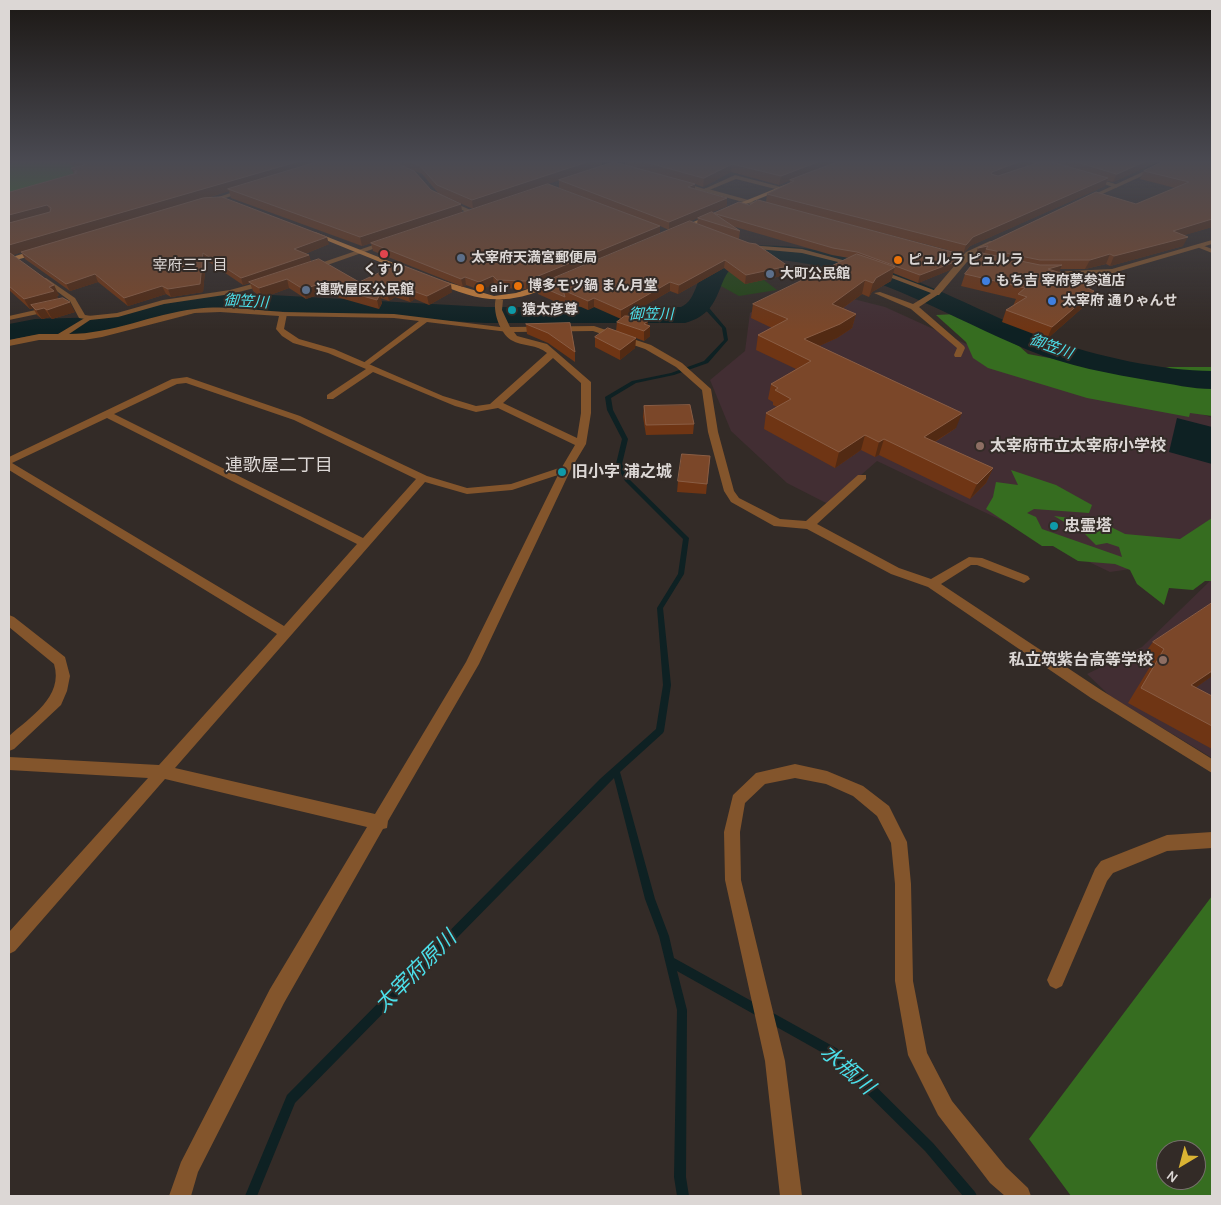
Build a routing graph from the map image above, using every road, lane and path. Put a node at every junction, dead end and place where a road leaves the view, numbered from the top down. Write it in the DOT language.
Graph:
graph roads {
  1 [pos="709,217"];
  2 [pos="687,226"];
  3 [pos="696,229"];
  4 [pos="305,230"];
  5 [pos="669,233"];
  6 [pos="1001,238"];
  7 [pos="398,239"];
  8 [pos="1212,242"];
  9 [pos="740,244"];
  10 [pos="1199,246"];
  11 [pos="44,250"];
  12 [pos="1212,250"];
  13 [pos="361,251"];
  14 [pos="956,257"];
  15 [pos="17,258"];
  16 [pos="9,260"];
  17 [pos="966,260"];
  18 [pos="23,263"];
  19 [pos="999,267"];
  20 [pos="298,272"];
  21 [pos="416,273"];
  22 [pos="1043,273"];
  23 [pos="37,274"];
  24 [pos="426,276"];
  25 [pos="272,280"];
  26 [pos="559,280"];
  27 [pos="231,293"];
  28 [pos="878,293"];
  29 [pos="936,293"];
  30 [pos="499,300"];
  31 [pos="74,301"];
  32 [pos="66,303"];
  33 [pos="58,306"];
  34 [pos="915,307"];
  35 [pos="221,309"];
  36 [pos="283,314"];
  37 [pos="9,318"];
  38 [pos="87,319"];
  39 [pos="424,320"];
  40 [pos="506,328"];
  41 [pos="64,334"];
  42 [pos="9,343"];
  43 [pos="553,353"];
  44 [pos="958,355"];
  45 [pos="368,368"];
  46 [pos="330,397"];
  47 [pos="497,404"];
  48 [pos="107,414"];
  49 [pos="580,444"];
  50 [pos="9,460"];
  51 [pos="9,466"];
  52 [pos="566,469"];
  53 [pos="862,477"];
  54 [pos="423,478"];
  55 [pos="809,525"];
  56 [pos="366,544"];
  57 [pos="1024,579"];
  58 [pos="932,584"];
  59 [pos="9,620"];
  60 [pos="285,632"];
  61 [pos="9,746"];
  62 [pos="9,763"];
  63 [pos="1212,767"];
  64 [pos="162,772"];
  65 [pos="381,823"];
  66 [pos="1212,840"];
  67 [pos="9,945"];
  68 [pos="1056,980"];
  69 [pos="180,1196"];
  70 [pos="791,1196"];
  71 [pos="1020,1196"];
  1 -- 2 [label="main road"];
  2 -- 3 [label="lane"];
  2 -- 5 [label="main road"];
  4 -- 13 [label="main road"];
  6 -- 17 [label="street"];
  7 -- 13 [label="street"];
  8 -- 10 [label="street"];
  9 -- 29 [label="lane"];
  10 -- 12 [label="street"];
  10 -- 22 [label="street"];
  11 -- 15 [label="main road"];
  13 -- 20 [label="street"];
  13 -- 21 [label="main road"];
  14 -- 17 [label="street"];
  15 -- 16 [label="main road"];
  15 -- 18 [label="lane"];
  17 -- 19 [label="street"];
  17 -- 29 [label="street"];
  23 -- 31 [label="lane"];
  24 -- 30 [label="main road"];
  25 -- 27 [label="street"];
  26 -- 30 [label="main road"];
  27 -- 35 [label="street"];
  27 -- 38 [label="street"];
  28 -- 34 [label="lane"];
  29 -- 34 [label="lane"];
  30 -- 40 [label="street"];
  31 -- 32 [label="lane"];
  31 -- 38 [label="lane"];
  33 -- 37 [label="lane"];
  34 -- 44 [label="lane"];
  35 -- 36 [label="street"];
  35 -- 41 [label="street"];
  36 -- 39 [label="lane"];
  36 -- 45 [label="street"];
  38 -- 41 [label="street"];
  39 -- 40 [label="lane"];
  39 -- 45 [label="lane"];
  40 -- 43 [label="street"];
  40 -- 55 [label="street"];
  41 -- 42 [label="street"];
  43 -- 47 [label="street"];
  43 -- 49 [label="street"];
  45 -- 46 [label="street"];
  45 -- 47 [label="street"];
  47 -- 49 [label="street"];
  48 -- 50 [label="street"];
  48 -- 54 [label="street"];
  48 -- 56 [label="street"];
  49 -- 52 [label="street"];
  51 -- 60 [label="street"];
  52 -- 54 [label="street"];
  52 -- 65 [label="street"];
  53 -- 55 [label="street"];
  54 -- 56 [label="street"];
  55 -- 58 [label="street"];
  56 -- 60 [label="street"];
  57 -- 58 [label="street"];
  58 -- 63 [label="street"];
  59 -- 61 [label="street"];
  60 -- 64 [label="street"];
  62 -- 64 [label="street"];
  64 -- 65 [label="street"];
  64 -- 67 [label="street"];
  65 -- 69 [label="street"];
  66 -- 68 [label="street"];
  70 -- 71 [label="street"];
}
